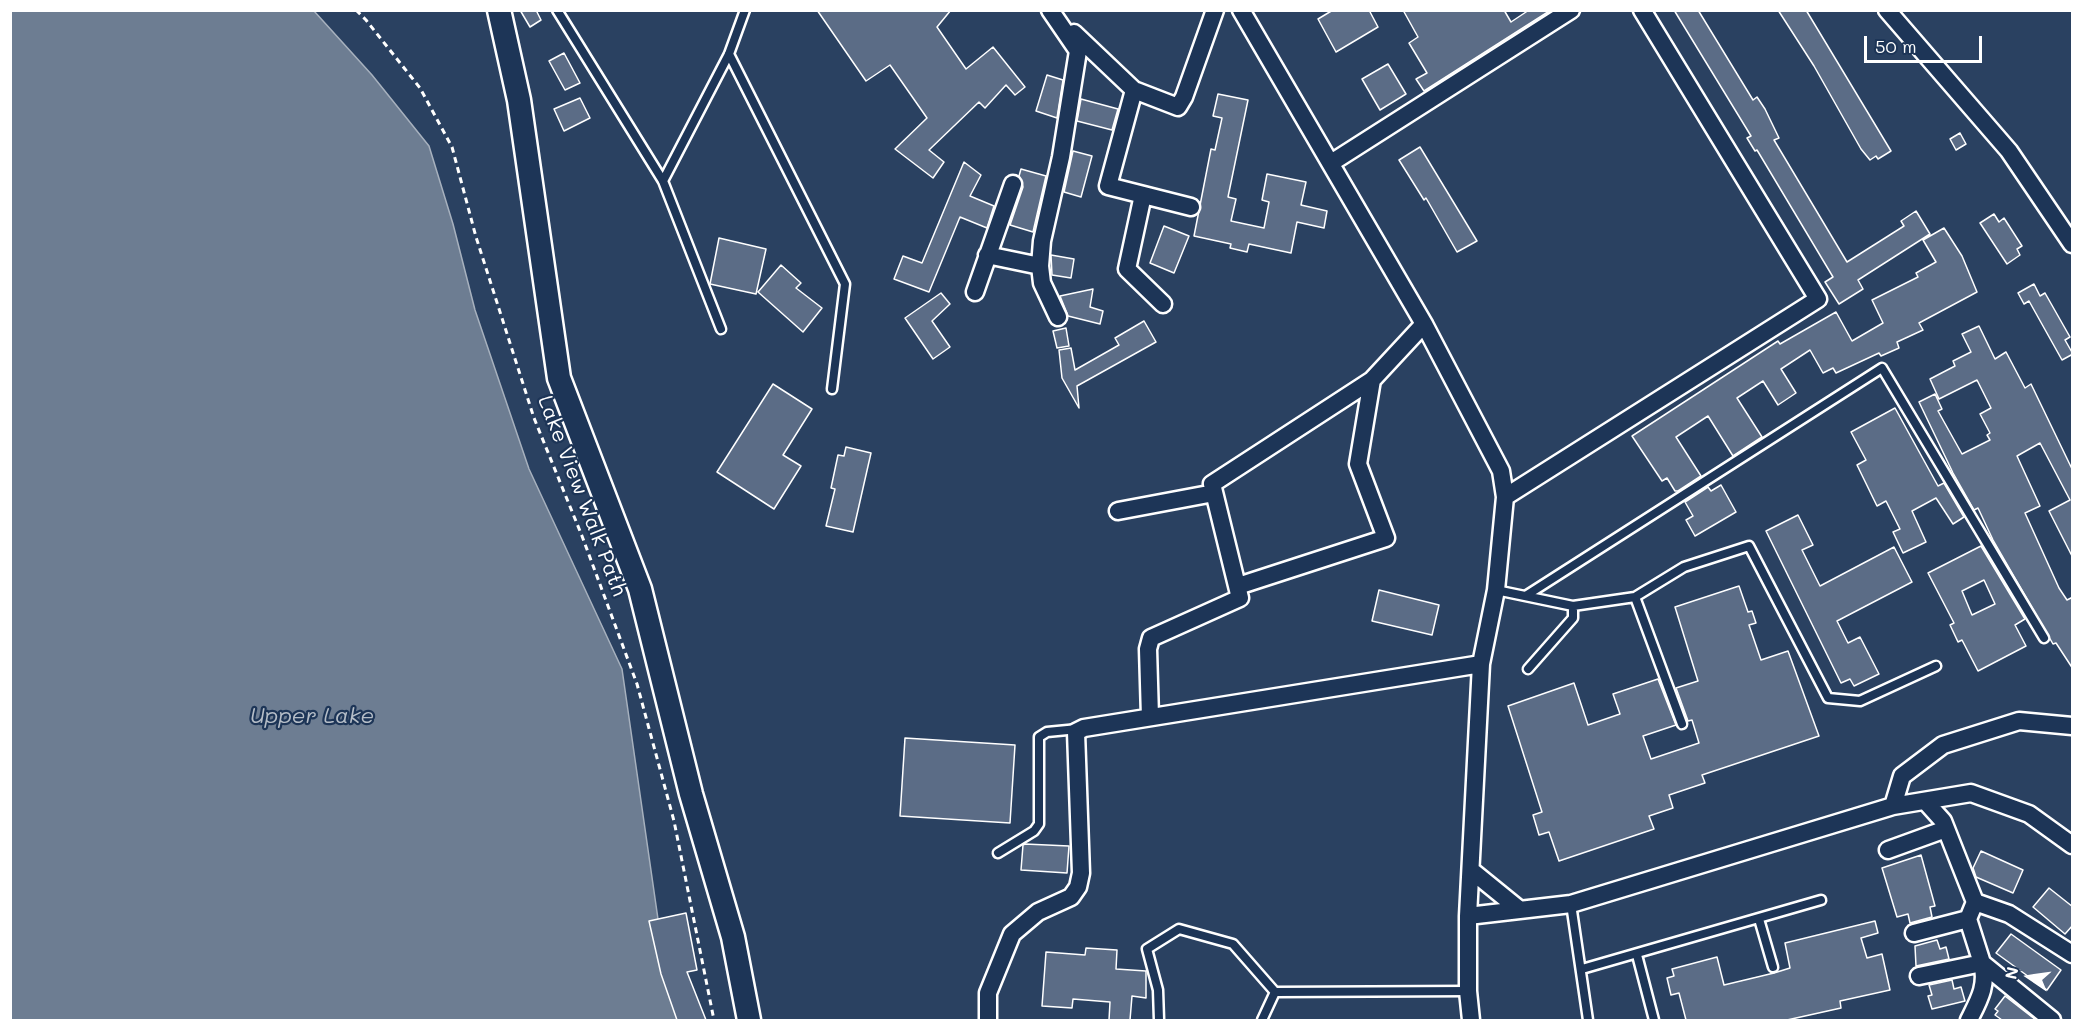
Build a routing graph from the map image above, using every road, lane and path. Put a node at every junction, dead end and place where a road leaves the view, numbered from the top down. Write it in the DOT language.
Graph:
graph roads {
  1 [pos="356,10"];
  2 [pos="499,10"];
  3 [pos="557,10"];
  4 [pos="746,10"];
  5 [pos="1215,10"];
  6 [pos="1241,10"];
  7 [pos="1570,10"];
  8 [pos="1642,10"];
  9 [pos="1887,10"];
  10 [pos="1051,11"];
  11 [pos="729,54"];
  12 [pos="1134,90"];
  13 [pos="1331,163"];
  14 [pos="663,181"];
  15 [pos="1013,184"];
  16 [pos="1143,195"];
  17 [pos="1191,207"];
  18 [pos="2071,237"];
  19 [pos="987,255"];
  20 [pos="1040,266"];
  21 [pos="975,292"];
  22 [pos="1163,303"];
  23 [pos="1058,317"];
  24 [pos="1424,324"];
  25 [pos="721,329"];
  26 [pos="1372,380"];
  27 [pos="832,389"];
  28 [pos="1214,493"];
  29 [pos="1505,498"];
  30 [pos="1118,511"];
  31 [pos="1238,586"];
  32 [pos="1496,590"];
  33 [pos="1527,595"];
  34 [pos="1635,597"];
  35 [pos="1573,606"];
  36 [pos="2044,638"];
  37 [pos="1481,664"];
  38 [pos="1936,666"];
  39 [pos="1528,669"];
  40 [pos="1150,717"];
  41 [pos="1682,724"];
  42 [pos="2073,726"];
  43 [pos="1081,729"];
  44 [pos="1925,801"];
  45 [pos="1893,806"];
  46 [pos="1946,829"];
  47 [pos="2073,846"];
  48 [pos="1888,850"];
  49 [pos="998,853"];
  50 [pos="1472,871"];
  51 [pos="1821,900"];
  52 [pos="1975,902"];
  53 [pos="1570,904"];
  54 [pos="1521,910"];
  55 [pos="1468,916"];
  56 [pos="1759,919"];
  57 [pos="1968,919"];
  58 [pos="1914,933"];
  59 [pos="2073,954"];
  60 [pos="1637,955"];
  61 [pos="1982,963"];
  62 [pos="1773,967"];
  63 [pos="1582,969"];
  64 [pos="1919,976"];
  65 [pos="1275,992"];
  66 [pos="1468,992"];
  67 [pos="714,1020"];
  68 [pos="749,1020"];
  69 [pos="988,1020"];
  70 [pos="1159,1020"];
  71 [pos="1262,1020"];
  72 [pos="1471,1020"];
  73 [pos="1588,1020"];
  74 [pos="1654,1020"];
  75 [pos="1969,1020"];
  76 [pos="2052,1020"];
  1 -- 67 [label="path, Lake View Walk Path"];
  2 -- 68 [label="street"];
  3 -- 14 [label="lane"];
  4 -- 11 [label="lane"];
  5 -- 12 [label="street"];
  6 -- 13 [label="street"];
  7 -- 13 [label="street"];
  8 -- 29 [label="street"];
  9 -- 18 [label="street"];
  10 -- 12 [label="street"];
  10 -- 20 [label="street"];
  11 -- 14 [label="lane"];
  11 -- 27 [label="lane"];
  12 -- 16 [label="street"];
  13 -- 24 [label="street"];
  14 -- 25 [label="lane"];
  15 -- 19 [label="street"];
  16 -- 17 [label="street"];
  16 -- 22 [label="street"];
  19 -- 20 [label="street"];
  19 -- 21 [label="street"];
  20 -- 23 [label="street"];
  24 -- 26 [label="street"];
  24 -- 29 [label="street"];
  26 -- 28 [label="street"];
  26 -- 31 [label="street"];
  28 -- 30 [label="street"];
  28 -- 31 [label="street"];
  29 -- 32 [label="street"];
  31 -- 40 [label="street"];
  32 -- 33 [label="lane"];
  32 -- 37 [label="street"];
  33 -- 35 [label="lane"];
  33 -- 36 [label="lane"];
  34 -- 35 [label="lane"];
  34 -- 38 [label="lane"];
  34 -- 41 [label="lane"];
  35 -- 39 [label="lane"];
  37 -- 40 [label="street"];
  37 -- 50 [label="street"];
  40 -- 43 [label="street"];
  42 -- 45 [label="street"];
  43 -- 49 [label="lane"];
  43 -- 69 [label="street"];
  44 -- 45 [label="street"];
  44 -- 46 [label="street"];
  44 -- 47 [label="street"];
  45 -- 53 [label="street"];
  46 -- 48 [label="street"];
  46 -- 52 [label="street"];
  50 -- 54 [label="street"];
  50 -- 55 [label="street"];
  51 -- 56 [label="lane"];
  52 -- 57 [label="street"];
  52 -- 59 [label="street"];
  53 -- 54 [label="street"];
  53 -- 63 [label="lane"];
  54 -- 55 [label="street"];
  55 -- 66 [label="street"];
  56 -- 60 [label="lane"];
  56 -- 62 [label="lane"];
  57 -- 58 [label="street"];
  57 -- 61 [label="street"];
  60 -- 63 [label="lane"];
  60 -- 74 [label="lane"];
  61 -- 64 [label="street"];
  61 -- 75 [label="street"];
  61 -- 76 [label="street"];
  63 -- 73 [label="lane"];
  65 -- 66 [label="lane"];
  65 -- 70 [label="lane"];
  65 -- 71 [label="lane"];
  66 -- 72 [label="street"];
}
